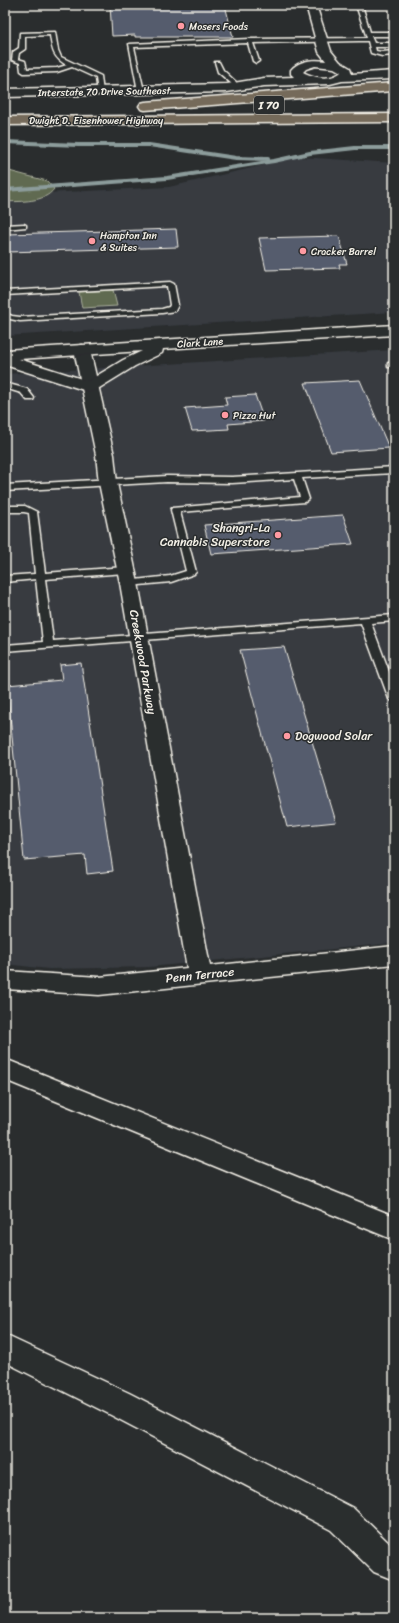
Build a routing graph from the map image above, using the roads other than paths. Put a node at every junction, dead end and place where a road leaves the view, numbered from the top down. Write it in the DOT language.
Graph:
graph roads {
  1 [pos="311,5"];
  2 [pos="359,5"];
  3 [pos="394,34"];
  4 [pos="321,40"];
  5 [pos="370,40"];
  6 [pos="250,41"];
  7 [pos="394,45"];
  8 [pos="325,52"];
  9 [pos="394,53"];
  10 [pos="256,61"];
  11 [pos="217,63"];
  12 [pos="335,64"];
  13 [pos="73,65"];
  14 [pos="299,68"];
  15 [pos="343,74"];
  16 [pos="394,75"];
  17 [pos="316,80"];
  18 [pos="234,83"];
  19 [pos="394,87"];
  20 [pos="203,88"];
  21 [pos="141,91"];
  22 [pos="101,92"];
  23 [pos="5,93"];
  24 [pos="315,104"];
  25 [pos="130,106"];
  26 [pos="145,106"];
  27 [pos="394,118"];
  28 [pos="187,120"];
  29 [pos="5,121"];
  30 [pos="370,130"];
  31 [pos="24,226"];
  32 [pos="5,227"];
  33 [pos="5,293"];
  34 [pos="5,315"];
  35 [pos="394,330"];
  36 [pos="170,344"];
  37 [pos="82,350"];
  38 [pos="5,355"];
  39 [pos="5,360"];
  40 [pos="5,385"];
  41 [pos="90,387"];
  42 [pos="30,398"];
  43 [pos="394,470"];
  44 [pos="297,476"];
  45 [pos="108,483"];
  46 [pos="5,488"];
  47 [pos="5,509"];
  48 [pos="41,577"];
  49 [pos="127,577"];
  50 [pos="5,579"];
  51 [pos="394,618"];
  52 [pos="365,620"];
  53 [pos="138,637"];
  54 [pos="48,645"];
  55 [pos="5,648"];
  56 [pos="394,699"];
  57 [pos="394,955"];
  58 [pos="200,975"];
  59 [pos="5,980"];
  60 [pos="5,1069"];
  61 [pos="394,1228"];
  62 [pos="5,1348"];
  63 [pos="394,1564"];
  1 -- 4 [label="street"];
  2 -- 5 [label="lane"];
  3 -- 5 [label="lane"];
  4 -- 5 [label="lane"];
  4 -- 6 [label="lane"];
  4 -- 8 [label="street"];
  5 -- 7 [label="lane"];
  5 -- 9 [label="lane"];
  6 -- 10 [label="lane"];
  6 -- 21 [label="lane"];
  8 -- 12 [label="street"];
  8 -- 14 [label="street"];
  11 -- 18 [label="lane"];
  12 -- 14 [label="street, Interstate 70 Drive Southeast"];
  12 -- 15 [label="street"];
  13 -- 13 [label="lane"];
  13 -- 22 [label="lane"];
  14 -- 17 [label="street"];
  14 -- 18 [label="street, Interstate 70 Drive Southeast"];
  15 -- 16 [label="street"];
  15 -- 17 [label="street, Interstate 70 Drive Southeast"];
  17 -- 20 [label="street, Interstate 70 Drive Southeast"];
  18 -- 20 [label="street, Interstate 70 Drive Southeast"];
  19 -- 26 [label="highway"];
  20 -- 21 [label="street, Interstate 70 Drive Southeast"];
  21 -- 22 [label="street, Interstate 70 Drive Southeast"];
  22 -- 23 [label="street, Interstate 70 Drive Southeast"];
  24 -- 26 [label="highway, I 70"];
  25 -- 26 [label="highway, Dwight D. Eisenhower Highway / I 70"];
  27 -- 28 [label="highway, I 70"];
  28 -- 29 [label="highway, Dwight D. Eisenhower Highway / I 70"];
  28 -- 30 [label="highway"];
  31 -- 32 [label="lane"];
  33 -- 34 [label="lane"];
  35 -- 36 [label="street, Clark Lane"];
  36 -- 37 [label="street, Clark Lane"];
  36 -- 41 [label="street"];
  37 -- 38 [label="street, Clark Lane"];
  37 -- 41 [label="street, Creekwood Parkway"];
  39 -- 41 [label="street"];
  40 -- 42 [label="lane"];
  41 -- 45 [label="street, Creekwood Parkway"];
  43 -- 44 [label="lane"];
  44 -- 45 [label="lane"];
  44 -- 49 [label="lane"];
  45 -- 46 [label="lane"];
  45 -- 49 [label="street, Creekwood Parkway"];
  47 -- 48 [label="lane"];
  48 -- 49 [label="lane"];
  48 -- 50 [label="lane"];
  48 -- 54 [label="lane"];
  49 -- 53 [label="street, Creekwood Parkway"];
  51 -- 52 [label="lane"];
  52 -- 53 [label="lane"];
  52 -- 56 [label="lane"];
  53 -- 54 [label="lane"];
  53 -- 58 [label="street, Creekwood Parkway"];
  54 -- 55 [label="lane"];
  57 -- 58 [label="street, Penn Terrace"];
  58 -- 59 [label="street, Penn Terrace"];
  60 -- 61 [label="street"];
  62 -- 63 [label="street"];
}
